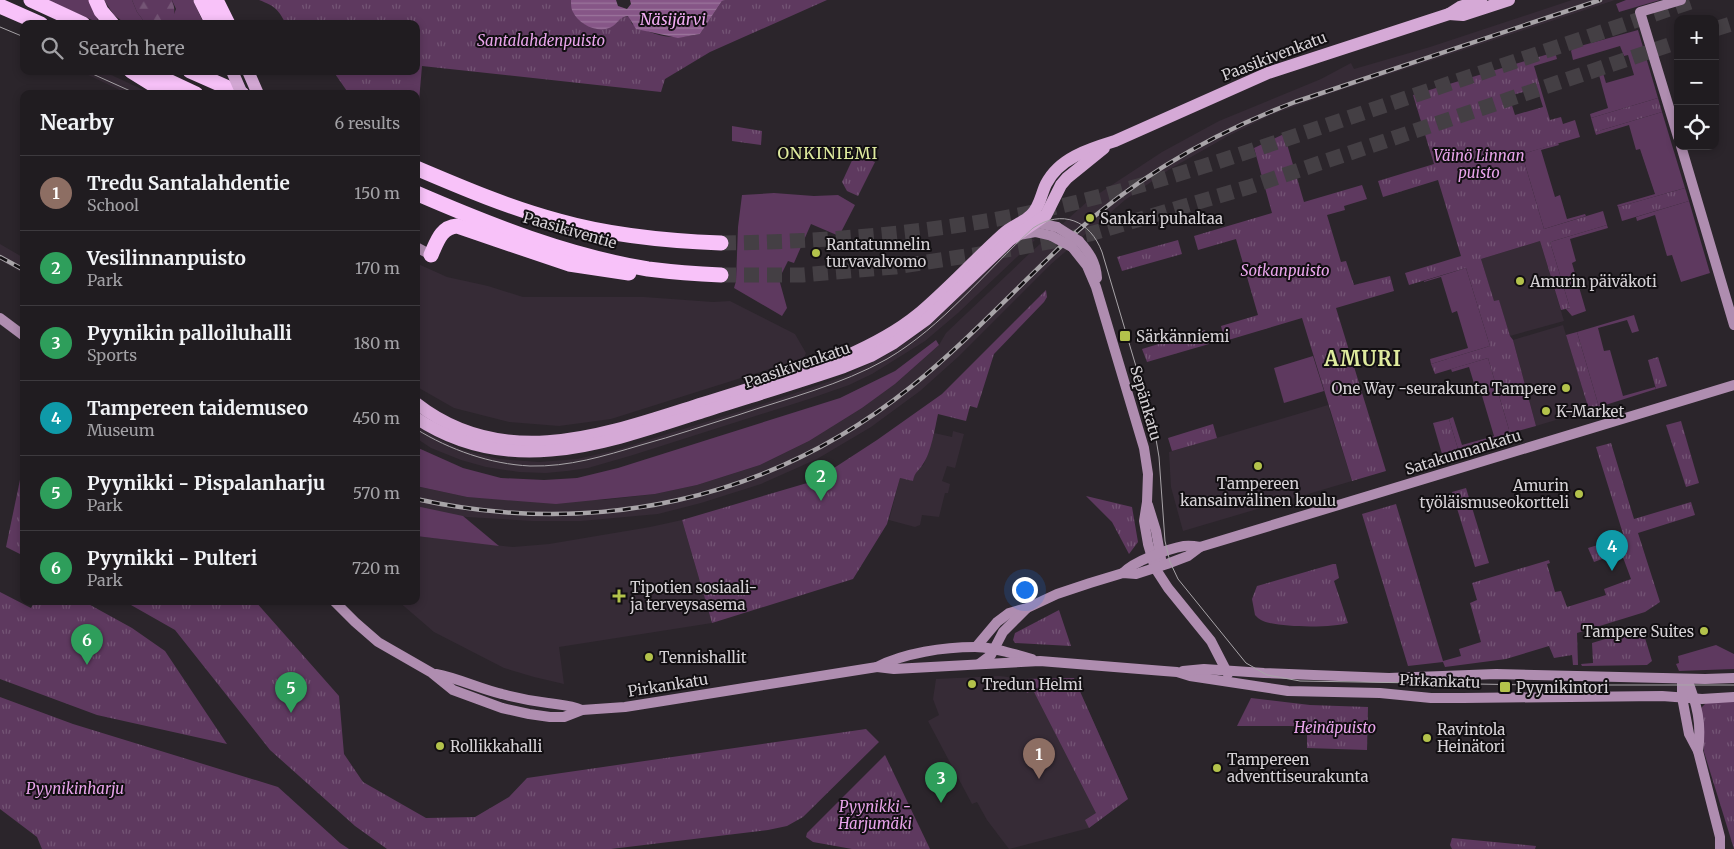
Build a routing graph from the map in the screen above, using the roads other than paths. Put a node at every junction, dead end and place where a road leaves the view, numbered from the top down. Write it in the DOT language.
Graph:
graph roads {
  1 [pos="31,0"];
  2 [pos="96,0"];
  3 [pos="201,0"];
  4 [pos="216,0"];
  5 [pos="1481,0"];
  6 [pos="1509,0"];
  7 [pos="1681,0"];
  8 [pos="0,6"];
  9 [pos="1449,14"];
  10 [pos="32,20"];
  11 [pos="74,20"];
  12 [pos="109,20"];
  13 [pos="211,20"];
  14 [pos="226,20"];
  15 [pos="137,75"];
  16 [pos="156,75"];
  17 [pos="199,75"];
  18 [pos="234,75"];
  19 [pos="250,75"];
  20 [pos="162,90"];
  21 [pos="187,90"];
  22 [pos="233,90"];
  23 [pos="240,90"];
  24 [pos="256,90"];
  25 [pos="1674,123"];
  26 [pos="1682,150"];
  27 [pos="420,170"];
  28 [pos="420,195"];
  29 [pos="1043,209"];
  30 [pos="1057,227"];
  31 [pos="1042,230"];
  32 [pos="1015,231"];
  33 [pos="721,243"];
  34 [pos="1075,244"];
  35 [pos="420,249"];
  36 [pos="431,255"];
  37 [pos="693,273"];
  38 [pos="721,275"];
  39 [pos="0,318"];
  40 [pos="1734,325"];
  41 [pos="20,333"];
  42 [pos="1734,385"];
  43 [pos="420,406"];
  44 [pos="420,420"];
  45 [pos="1200,547"];
  46 [pos="1156,556"];
  47 [pos="1159,567"];
  48 [pos="1123,573"];
  49 [pos="338,605"];
  50 [pos="1027,608"];
  51 [pos="976,647"];
  52 [pos="994,650"];
  53 [pos="1040,661"];
  54 [pos="979,664"];
  55 [pos="877,667"];
  56 [pos="1226,671"];
  57 [pos="1176,672"];
  58 [pos="1734,678"];
  59 [pos="1684,679"];
  60 [pos="1232,682"];
  61 [pos="1682,697"];
  62 [pos="1734,697"];
  63 [pos="1695,698"];
  64 [pos="1698,751"];
  65 [pos="1720,837"];
  66 [pos="1720,849"];
  67 [pos="1727,849"];
  1 -- 11 [label="highway"];
  2 -- 12 [label="highway"];
  3 -- 13 [label="highway"];
  4 -- 14 [label="highway"];
  5 -- 9 [label="main road, Paasikivenkatu"];
  6 -- 9 [label="main road, Paasikivenkatu"];
  7 -- 25 [label="main road"];
  8 -- 10 [label="highway"];
  9 -- 29 [label="main road, Paasikivenkatu"];
  15 -- 20 [label="highway"];
  16 -- 21 [label="highway"];
  17 -- 22 [label="highway"];
  18 -- 23 [label="main road, bridge"];
  19 -- 24 [label="main road"];
  26 -- 40 [label="main road"];
  27 -- 33 [label="highway, Paasikiventie"];
  28 -- 37 [label="highway, Paasikiventie"];
  29 -- 30 [label="main road, Sepänkatu"];
  29 -- 31 [label="main road, Paasikivenkatu"];
  29 -- 32 [label="main road, Paasikivenkatu"];
  30 -- 31 [label="main road, Sepänkatu"];
  30 -- 34 [label="main road, Sepänkatu, bridge"];
  31 -- 32 [label="main road, Paasikivenkatu"];
  31 -- 34 [label="main road, Sepänkatu, bridge"];
  32 -- 43 [label="main road, Paasikivenkatu"];
  32 -- 44 [label="main road, Paasikivenkatu"];
  34 -- 46 [label="main road, Sepänkatu"];
  35 -- 36 [label="main road"];
  36 -- 37 [label="highway"];
  37 -- 38 [label="highway, Paasikiventie"];
  39 -- 41 [label="main road"];
  42 -- 45 [label="main road, Satakunnankatu"];
  45 -- 46 [label="main road, Satakunnankatu"];
  45 -- 47 [label="main road, Satakunnankatu"];
  46 -- 47 [label="main road, Sepänkatu"];
  46 -- 48 [label="main road, Satakunnankatu"];
  47 -- 48 [label="main road, Satakunnankatu"];
  47 -- 56 [label="main road, Sepänkatu"];
  48 -- 50 [label="main road, Satakunnankatu"];
  49 -- 55 [label="main road, Pirkankatu"];
  50 -- 51 [label="main road, Satakunnankatu"];
  50 -- 52 [label="main road, Satakunnankatu"];
  51 -- 52 [label="main road, Pirkankatu"];
  51 -- 55 [label="main road, Pirkankatu"];
  52 -- 53 [label="main road, Pirkankatu"];
  52 -- 54 [label="main road, Satakunnankatu"];
  53 -- 54 [label="main road, Pirkankatu"];
  53 -- 57 [label="main road, Pirkankatu"];
  54 -- 55 [label="main road, Pirkankatu"];
  56 -- 57 [label="main road, Pirkankatu"];
  56 -- 59 [label="main road, Pirkankatu"];
  56 -- 60 [label="main road, Sepänkatu"];
  57 -- 60 [label="main road, Pirkankatu"];
  58 -- 59 [label="main road, Pirkankatu"];
  59 -- 61 [label="main road"];
  59 -- 63 [label="main road"];
  60 -- 61 [label="main road, Pirkankatu"];
  61 -- 63 [label="main road, Pirkankatu"];
  61 -- 64 [label="main road"];
  62 -- 63 [label="main road, Pirkankatu"];
  63 -- 64 [label="main road"];
  64 -- 65 [label="main road"];
  65 -- 66 [label="main road"];
  65 -- 67 [label="main road"];
}
